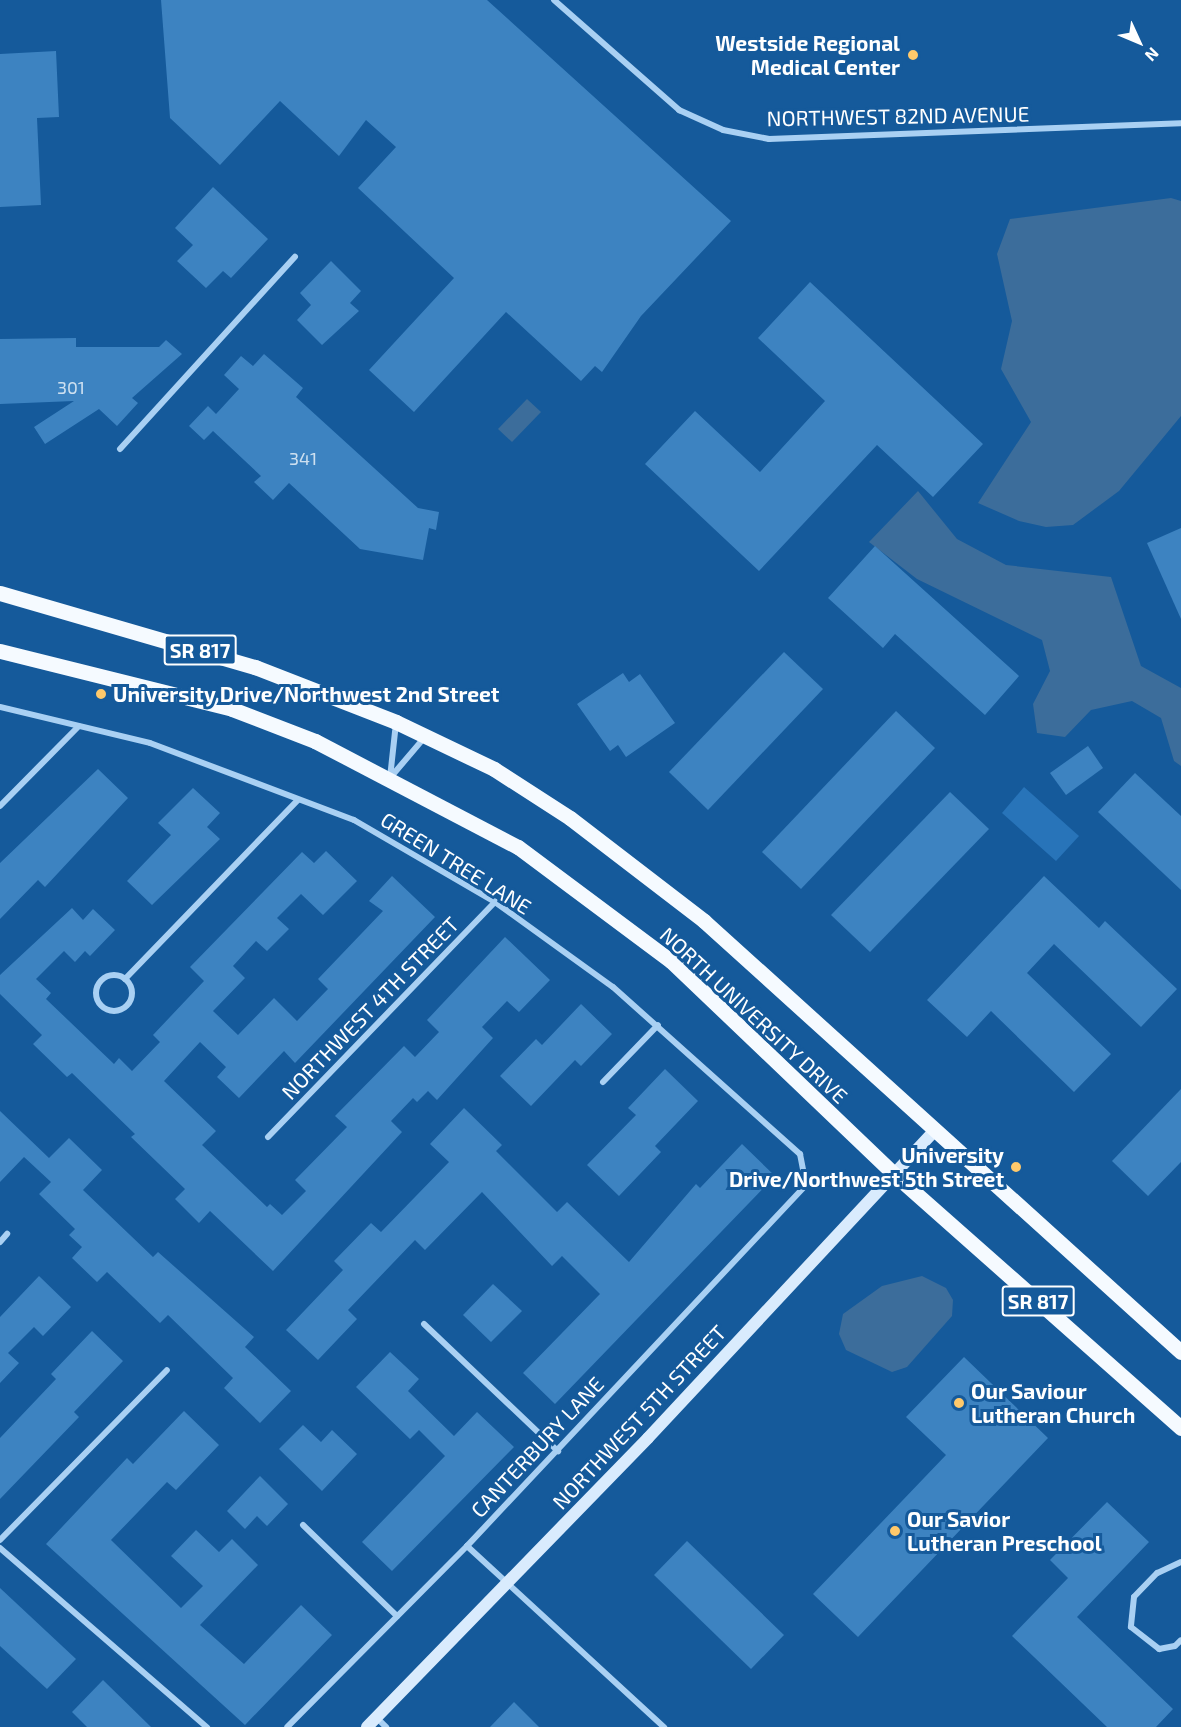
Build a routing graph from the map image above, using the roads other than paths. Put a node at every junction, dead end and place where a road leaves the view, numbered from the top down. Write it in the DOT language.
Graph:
graph roads {
  1 [pos="554,0"];
  2 [pos="1181,123"];
  3 [pos="296,257"];
  4 [pos="120,449"];
  5 [pos="0,592"];
  6 [pos="0,651"];
  7 [pos="0,706"];
  8 [pos="396,722"];
  9 [pos="79,726"];
  10 [pos="426,736"];
  11 [pos="389,778"];
  12 [pos="298,800"];
  13 [pos="0,806"];
  14 [pos="495,902"];
  15 [pos="125,979"];
  16 [pos="658,1025"];
  17 [pos="603,1082"];
  18 [pos="936,1130"];
  19 [pos="268,1137"];
  20 [pos="895,1175"];
  21 [pos="806,1185"];
  22 [pos="7,1234"];
  23 [pos="0,1242"];
  24 [pos="424,1324"];
  25 [pos="1181,1352"];
  26 [pos="167,1370"];
  27 [pos="1181,1428"];
  28 [pos="558,1451"];
  29 [pos="303,1525"];
  30 [pos="0,1540"];
  31 [pos="467,1546"];
  32 [pos="0,1548"];
  33 [pos="1181,1562"];
  34 [pos="508,1582"];
  35 [pos="397,1616"];
  36 [pos="1181,1640"];
  37 [pos="376,1717"];
  38 [pos="207,1727"];
  39 [pos="287,1727"];
  40 [pos="367,1727"];
  41 [pos="386,1727"];
  42 [pos="664,1727"];
  1 -- 2 [label="street, NORTHWEST 82ND AVENUE"];
  3 -- 4 [label="street"];
  5 -- 8 [label="main road, NORTH UNIVERSITY DRIVE / SR 817"];
  6 -- 11 [label="main road, NORTH UNIVERSITY DRIVE / SR 817"];
  7 -- 9 [label="street, GREEN TREE LANE"];
  8 -- 10 [label="main road, NORTH UNIVERSITY DRIVE / SR 817"];
  8 -- 11 [label="street"];
  9 -- 12 [label="street, GREEN TREE LANE"];
  9 -- 13 [label="street"];
  10 -- 11 [label="street"];
  10 -- 18 [label="main road, NORTH UNIVERSITY DRIVE / SR 817"];
  11 -- 20 [label="main road, NORTH UNIVERSITY DRIVE / SR 817"];
  12 -- 14 [label="street, GREEN TREE LANE"];
  12 -- 15 [label="street"];
  14 -- 16 [label="street, GREEN TREE LANE"];
  14 -- 19 [label="street, NORTHWEST 4TH STREET"];
  15 -- 15 [label="street"];
  16 -- 17 [label="street"];
  16 -- 21 [label="street, GREEN TREE LANE"];
  18 -- 20 [label="street, NORTHWEST 5TH STREET"];
  18 -- 25 [label="main road, NORTH UNIVERSITY DRIVE / SR 817"];
  20 -- 27 [label="main road, NORTH UNIVERSITY DRIVE / SR 817"];
  20 -- 34 [label="street, NORTHWEST 5TH STREET"];
  21 -- 28 [label="street, CANTERBURY LANE"];
  22 -- 23 [label="street"];
  24 -- 28 [label="street"];
  26 -- 30 [label="street"];
  28 -- 31 [label="street, CANTERBURY LANE"];
  29 -- 35 [label="street"];
  31 -- 34 [label="street"];
  31 -- 35 [label="street, CANTERBURY LANE"];
  32 -- 38 [label="street"];
  33 -- 36 [label="street"];
  34 -- 37 [label="street, NORTHWEST 5TH STREET"];
  34 -- 42 [label="street"];
  35 -- 39 [label="street, CANTERBURY LANE"];
  37 -- 40 [label="street, NORTHWEST 5TH STREET"];
  37 -- 41 [label="street"];
}
